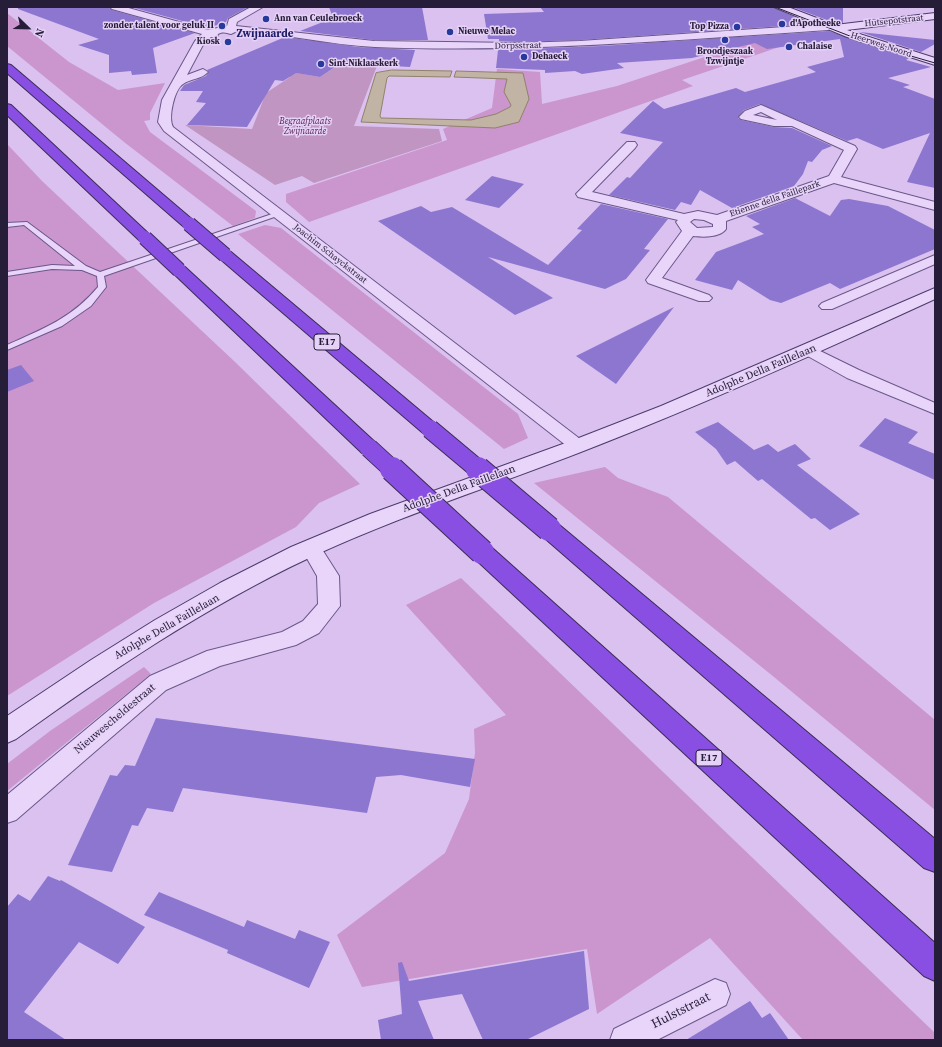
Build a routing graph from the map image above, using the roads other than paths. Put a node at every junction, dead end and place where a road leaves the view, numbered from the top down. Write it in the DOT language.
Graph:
graph roads {
  1 [pos="115,7"];
  2 [pos="258,7"];
  3 [pos="778,7"];
  4 [pos="935,16"];
  5 [pos="828,27"];
  6 [pos="231,30"];
  7 [pos="211,34"];
  8 [pos="935,62"];
  9 [pos="7,67"];
  10 [pos="203,72"];
  11 [pos="178,82"];
  12 [pos="7,108"];
  13 [pos="794,123"];
  14 [pos="631,145"];
  15 [pos="834,179"];
  16 [pos="935,206"];
  17 [pos="278,214"];
  18 [pos="688,224"];
  19 [pos="7,225"];
  20 [pos="935,259"];
  21 [pos="83,268"];
  22 [pos="7,274"];
  23 [pos="100,275"];
  24 [pos="935,293"];
  25 [pos="704,298"];
  26 [pos="827,306"];
  27 [pos="7,348"];
  28 [pos="810,351"];
  29 [pos="935,409"];
  30 [pos="578,446"];
  31 [pos="311,548"];
  32 [pos="7,731"];
  33 [pos="7,811"];
  34 [pos="935,858"];
  35 [pos="935,965"];
  36 [pos="715,994"];
  37 [pos="625,1040"];
  1 -- 7 [label="street"];
  2 -- 6 [label="street"];
  3 -- 5 [label="main road, Heerweg-Noord"];
  4 -- 5 [label="main road, Hutsepotstraat"];
  5 -- 6 [label="street, Dorpsstraat"];
  5 -- 8 [label="main road, Heerweg-Noord"];
  6 -- 7 [label="street, Dorpsstraat"];
  7 -- 11 [label="street, Joachim Schayckstraat"];
  9 -- 34 [label="highway, E17, bridge"];
  10 -- 11 [label="street"];
  11 -- 17 [label="street, Joachim Schayckstraat"];
  12 -- 35 [label="highway, E17, bridge"];
  13 -- 15 [label="street, Etienne della Faillepark"];
  14 -- 18 [label="street, Etienne della Faillepark"];
  15 -- 16 [label="street, Etienne della Faillepark"];
  15 -- 18 [label="street, Etienne della Faillepark"];
  17 -- 23 [label="lane"];
  17 -- 30 [label="street, Joachim Schayckstraat"];
  18 -- 25 [label="street"];
  19 -- 21 [label="lane"];
  20 -- 26 [label="street"];
  21 -- 22 [label="lane"];
  21 -- 23 [label="lane"];
  23 -- 27 [label="lane"];
  24 -- 28 [label="main road, Adolphe Della Faillelaan"];
  28 -- 29 [label="street"];
  28 -- 30 [label="main road, Adolphe Della Faillelaan"];
  30 -- 31 [label="main road, Adolphe Della Faillelaan"];
  31 -- 32 [label="main road, Adolphe Della Faillelaan"];
  31 -- 33 [label="street, Nieuwescheldestraat"];
  36 -- 37 [label="street, Hulststraat"];
}
